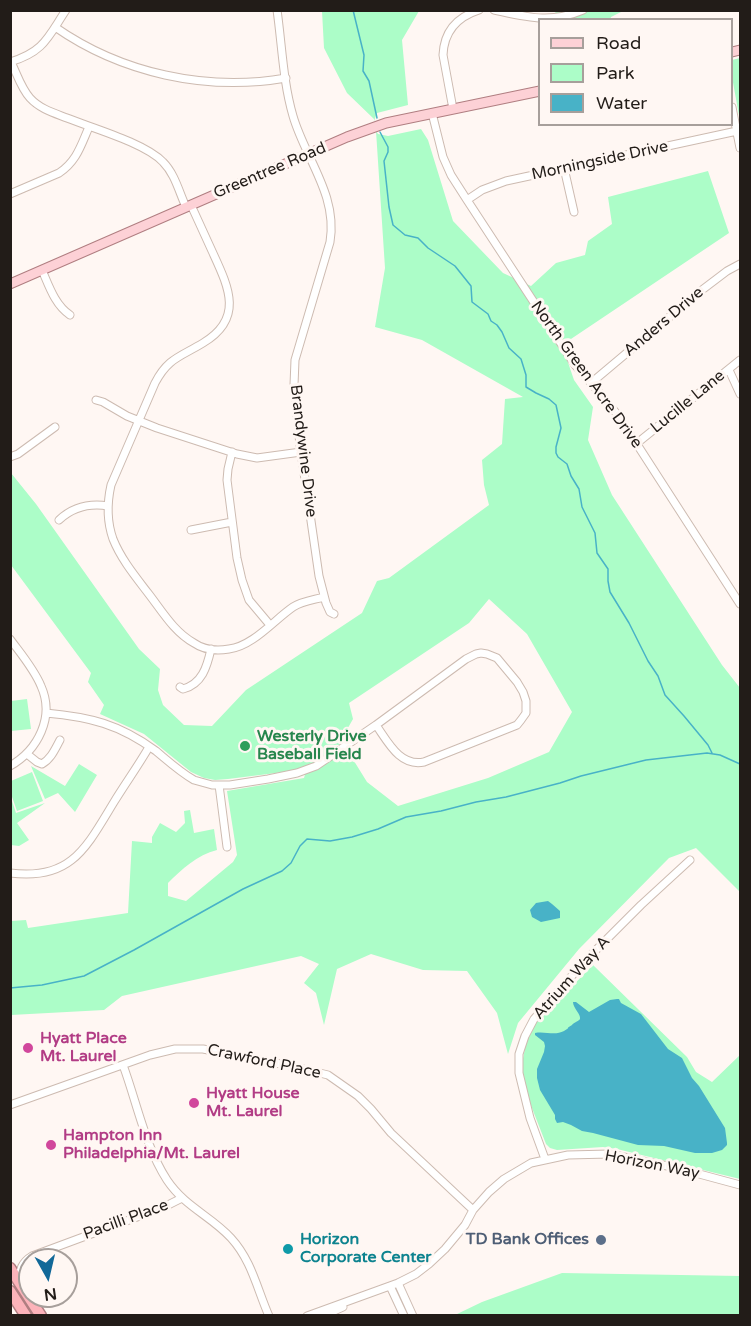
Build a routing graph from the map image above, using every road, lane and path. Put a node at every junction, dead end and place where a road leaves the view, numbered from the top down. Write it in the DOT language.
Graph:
graph roads {
  1 [pos="66,10"];
  2 [pos="277,10"];
  3 [pos="478,10"];
  4 [pos="494,10"];
  5 [pos="583,10"];
  6 [pos="538,18"];
  7 [pos="552,18"];
  8 [pos="55,27"];
  9 [pos="11,62"];
  10 [pos="286,78"];
  11 [pos="538,91"];
  12 [pos="453,109"];
  13 [pos="733,112"];
  14 [pos="432,113"];
  15 [pos="89,126"];
  16 [pos="737,132"];
  17 [pos="741,148"];
  18 [pos="308,154"];
  19 [pos="564,168"];
  20 [pos="10,194"];
  21 [pos="467,200"];
  22 [pos="188,206"];
  23 [pos="574,212"];
  24 [pos="741,264"];
  25 [pos="42,270"];
  26 [pos="10,284"];
  27 [pos="70,315"];
  28 [pos="741,360"];
  29 [pos="729,370"];
  30 [pos="591,383"];
  31 [pos="741,394"];
  32 [pos="96,400"];
  33 [pos="138,421"];
  34 [pos="55,427"];
  35 [pos="636,444"];
  36 [pos="232,452"];
  37 [pos="301,452"];
  38 [pos="10,457"];
  39 [pos="108,506"];
  40 [pos="59,520"];
  41 [pos="232,522"];
  42 [pos="191,530"];
  43 [pos="324,597"];
  44 [pos="741,604"];
  45 [pos="334,614"];
  46 [pos="270,626"];
  47 [pos="10,639"];
  48 [pos="211,649"];
  49 [pos="180,687"];
  50 [pos="46,713"];
  51 [pos="376,725"];
  52 [pos="60,740"];
  53 [pos="149,747"];
  54 [pos="27,754"];
  55 [pos="10,766"];
  56 [pos="219,785"];
  57 [pos="227,847"];
  58 [pos="690,860"];
  59 [pos="10,873"];
  60 [pos="123,1065"];
  61 [pos="10,1105"];
  62 [pos="545,1159"];
  63 [pos="741,1185"];
  64 [pos="182,1198"];
  65 [pos="473,1210"];
  66 [pos="51,1248"];
  67 [pos="394,1285"];
  68 [pos="10,1291"];
  69 [pos="378,1291"];
  70 [pos="26,1316"];
  71 [pos="269,1316"];
  72 [pos="307,1316"];
  73 [pos="323,1316"];
  74 [pos="404,1316"];
  75 [pos="413,1316"];
  1 -- 8 [label="street"];
  2 -- 10 [label="street, Brandywine Drive"];
  3 -- 12 [label="street"];
  4 -- 6 [label="street"];
  5 -- 7 [label="street"];
  8 -- 9 [label="street"];
  8 -- 10 [label="street"];
  9 -- 15 [label="street"];
  10 -- 18 [label="street, Brandywine Drive"];
  11 -- 12 [label="main road, Greentree Road"];
  12 -- 14 [label="main road, Greentree Road"];
  13 -- 16 [label="street"];
  14 -- 18 [label="main road, Greentree Road"];
  14 -- 21 [label="street, North Green Acre Drive"];
  15 -- 20 [label="street"];
  15 -- 22 [label="street"];
  16 -- 17 [label="street"];
  16 -- 19 [label="street, Morningside Drive"];
  18 -- 22 [label="main road, Greentree Road"];
  18 -- 37 [label="street, Brandywine Drive"];
  19 -- 21 [label="street, Morningside Drive"];
  19 -- 23 [label="street"];
  21 -- 30 [label="street, North Green Acre Drive"];
  22 -- 25 [label="main road, Greentree Road"];
  22 -- 33 [label="street"];
  24 -- 30 [label="street, Anders Drive"];
  25 -- 26 [label="main road, Greentree Road"];
  25 -- 27 [label="street"];
  28 -- 29 [label="street, Lucille Lane"];
  29 -- 31 [label="street"];
  29 -- 35 [label="street, Lucille Lane"];
  30 -- 35 [label="street, North Green Acre Drive"];
  32 -- 33 [label="street"];
  33 -- 36 [label="street"];
  33 -- 39 [label="street"];
  34 -- 38 [label="street"];
  35 -- 44 [label="street, North Green Acre Drive"];
  36 -- 37 [label="street"];
  36 -- 41 [label="street"];
  37 -- 43 [label="street, Brandywine Drive"];
  39 -- 40 [label="street"];
  39 -- 48 [label="street"];
  41 -- 42 [label="street"];
  41 -- 46 [label="street"];
  43 -- 45 [label="street, Brandywine Drive"];
  43 -- 46 [label="street"];
  46 -- 48 [label="street"];
  47 -- 50 [label="street"];
  48 -- 49 [label="street"];
  50 -- 53 [label="street"];
  50 -- 54 [label="street"];
  51 -- 51 [label="street"];
  51 -- 56 [label="street"];
  52 -- 54 [label="street"];
  53 -- 56 [label="street"];
  53 -- 59 [label="street"];
  54 -- 55 [label="street"];
  56 -- 57 [label="street"];
  58 -- 62 [label="street, Atrium Way A"];
  60 -- 61 [label="street, Crawford Place"];
  60 -- 64 [label="street"];
  60 -- 65 [label="street, Crawford Place"];
  62 -- 63 [label="street, Horizon Way"];
  62 -- 65 [label="street, Horizon Way"];
  64 -- 66 [label="street, Pacilli Place"];
  64 -- 71 [label="street"];
  65 -- 67 [label="street, Horizon Way"];
  67 -- 69 [label="street, Horizon Way"];
  67 -- 74 [label="street"];
  67 -- 75 [label="street"];
  68 -- 70 [label="highway"];
  69 -- 72 [label="street"];
  69 -- 73 [label="street"];
}
